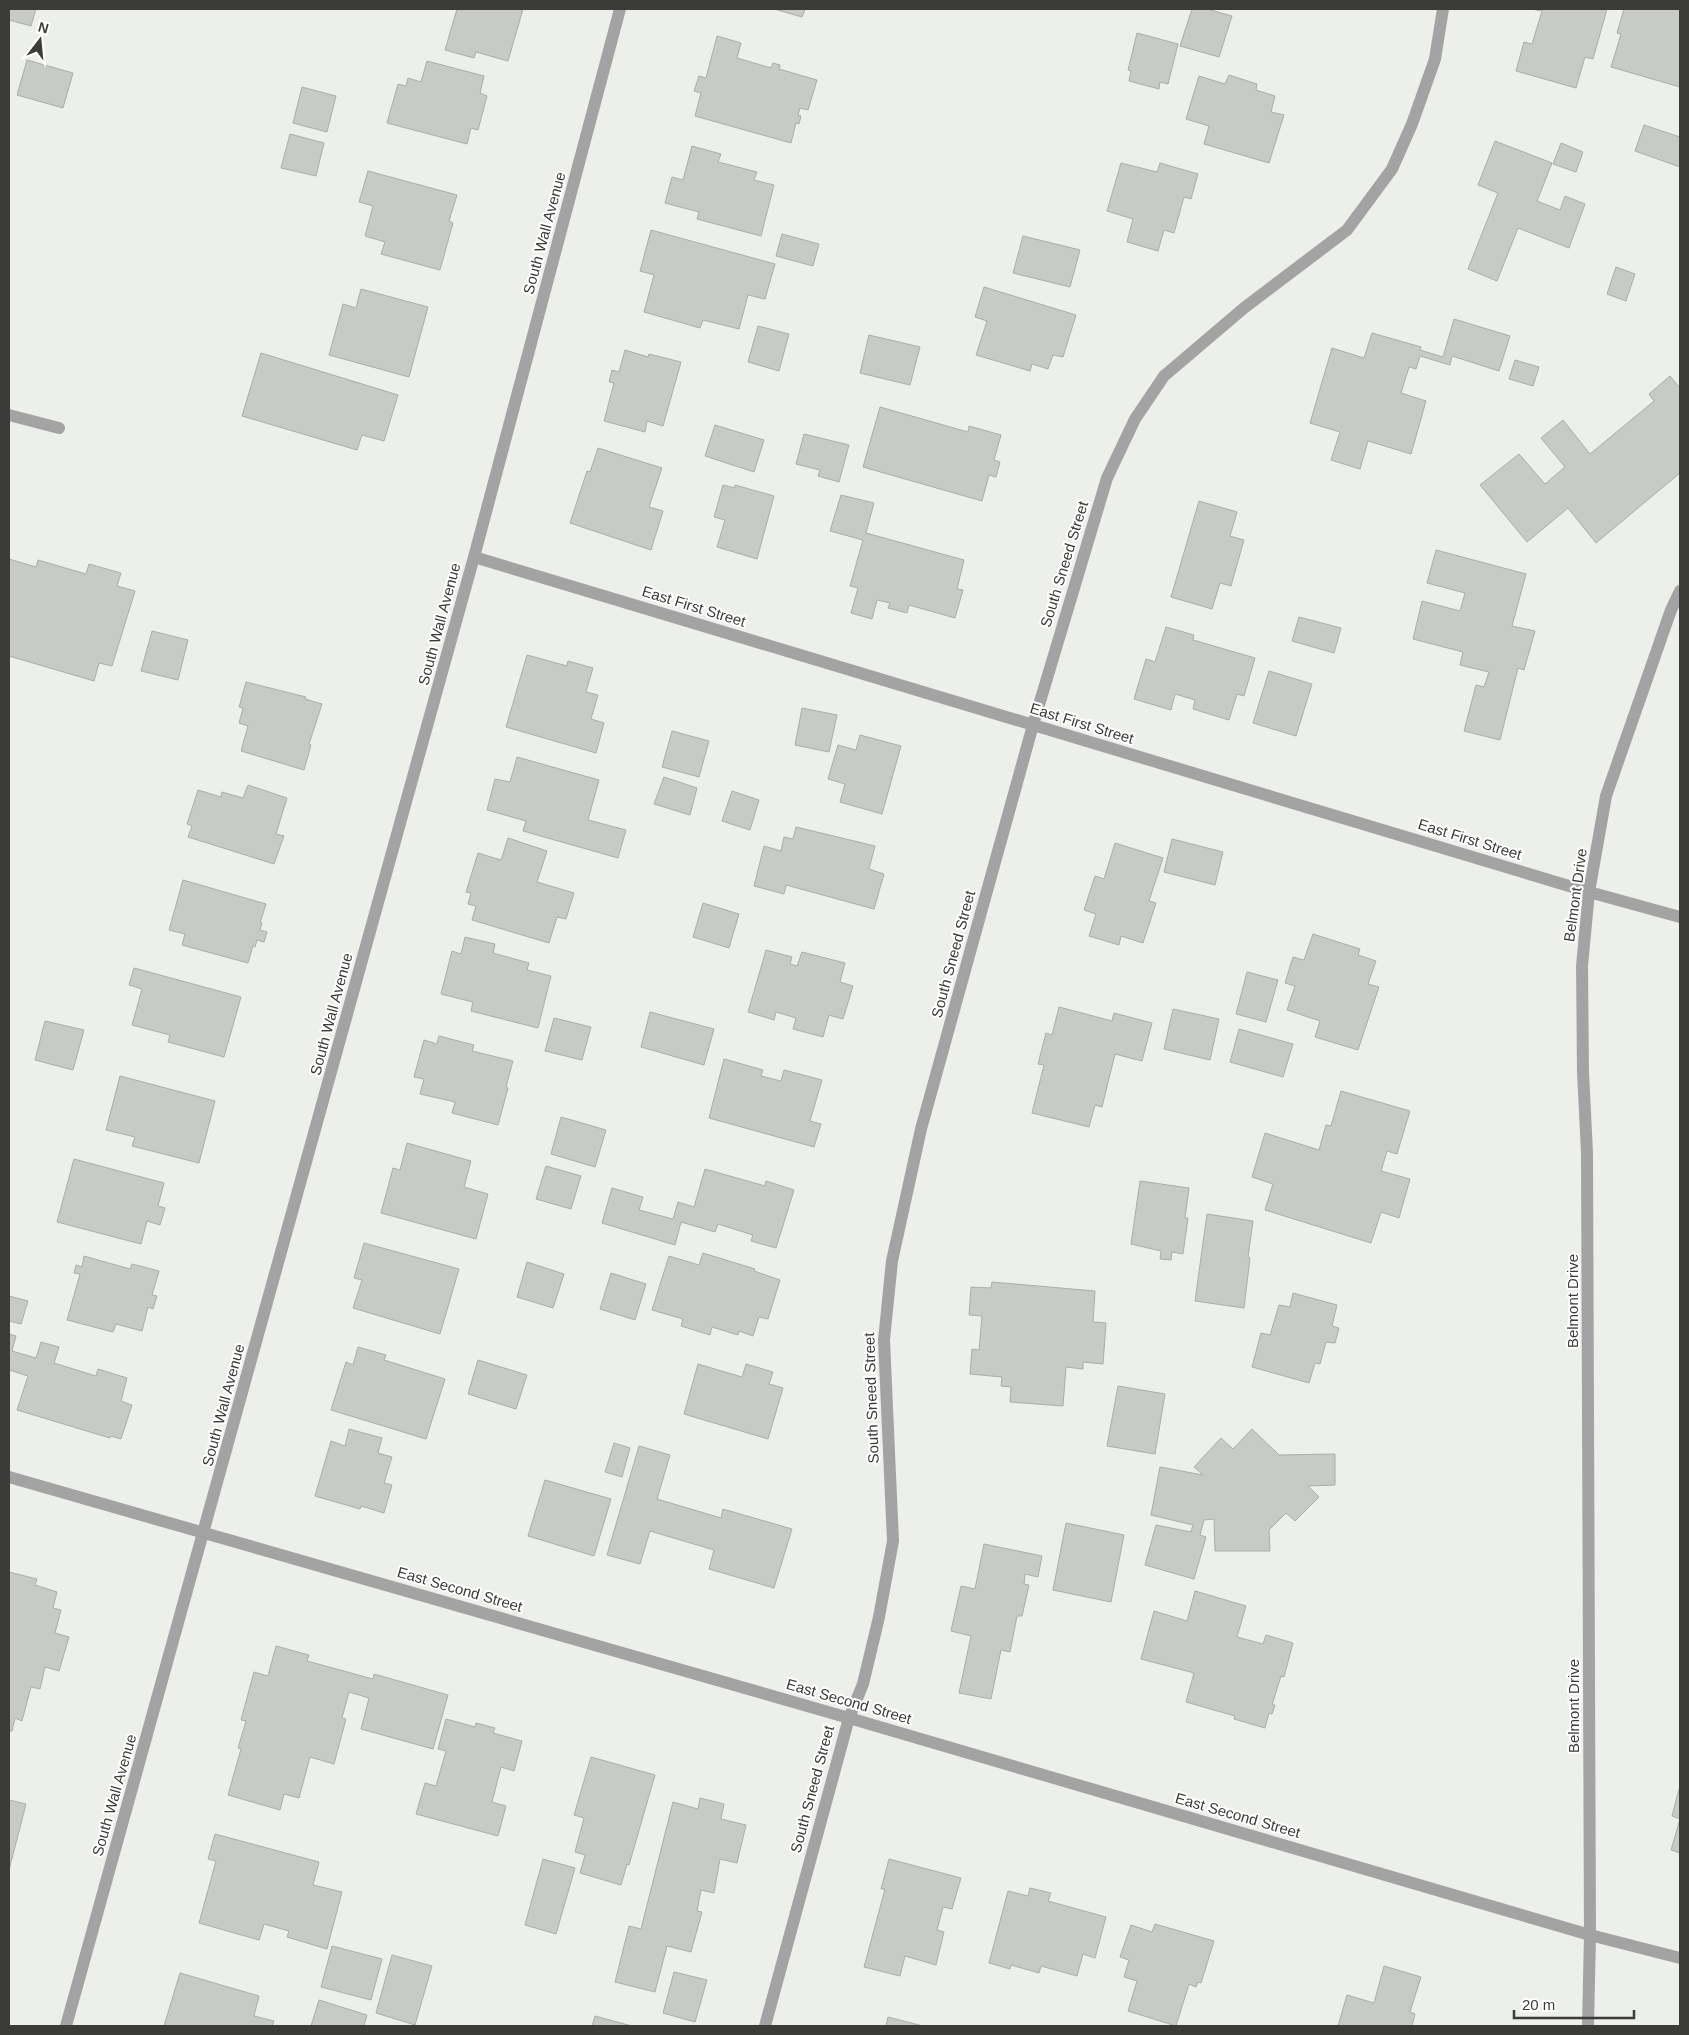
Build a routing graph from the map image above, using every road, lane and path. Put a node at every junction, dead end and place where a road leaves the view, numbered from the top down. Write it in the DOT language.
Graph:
graph roads {
  1 [pos="620,9"];
  2 [pos="1443,9"];
  3 [pos="9,415"];
  4 [pos="59,428"];
  5 [pos="474,557"];
  6 [pos="1680,591"];
  7 [pos="1033,725"];
  8 [pos="1589,892"];
  9 [pos="1680,917"];
  10 [pos="9,1477"];
  11 [pos="205,1532"];
  12 [pos="849,1718"];
  13 [pos="1590,1935"];
  14 [pos="1680,1958"];
  15 [pos="66,2026"];
  16 [pos="765,2026"];
  17 [pos="1588,2026"];
  1 -- 5 [label="street, South Wall Avenue"];
  2 -- 7 [label="street, South Sneed Street"];
  3 -- 4 [label="street"];
  5 -- 7 [label="street, East First Street"];
  5 -- 11 [label="street, South Wall Avenue"];
  6 -- 8 [label="street, Belmont Drive"];
  7 -- 8 [label="street, East First Street"];
  7 -- 12 [label="street, South Sneed Street"];
  8 -- 9 [label="street, East First Street"];
  8 -- 13 [label="street, Belmont Drive"];
  10 -- 11 [label="street, East Second Street"];
  11 -- 12 [label="street, East Second Street"];
  11 -- 15 [label="street, South Wall Avenue"];
  12 -- 13 [label="street, East Second Street"];
  12 -- 16 [label="street, South Sneed Street"];
  13 -- 14 [label="street, East Second Street"];
  13 -- 17 [label="street, Belmont Drive"];
}
